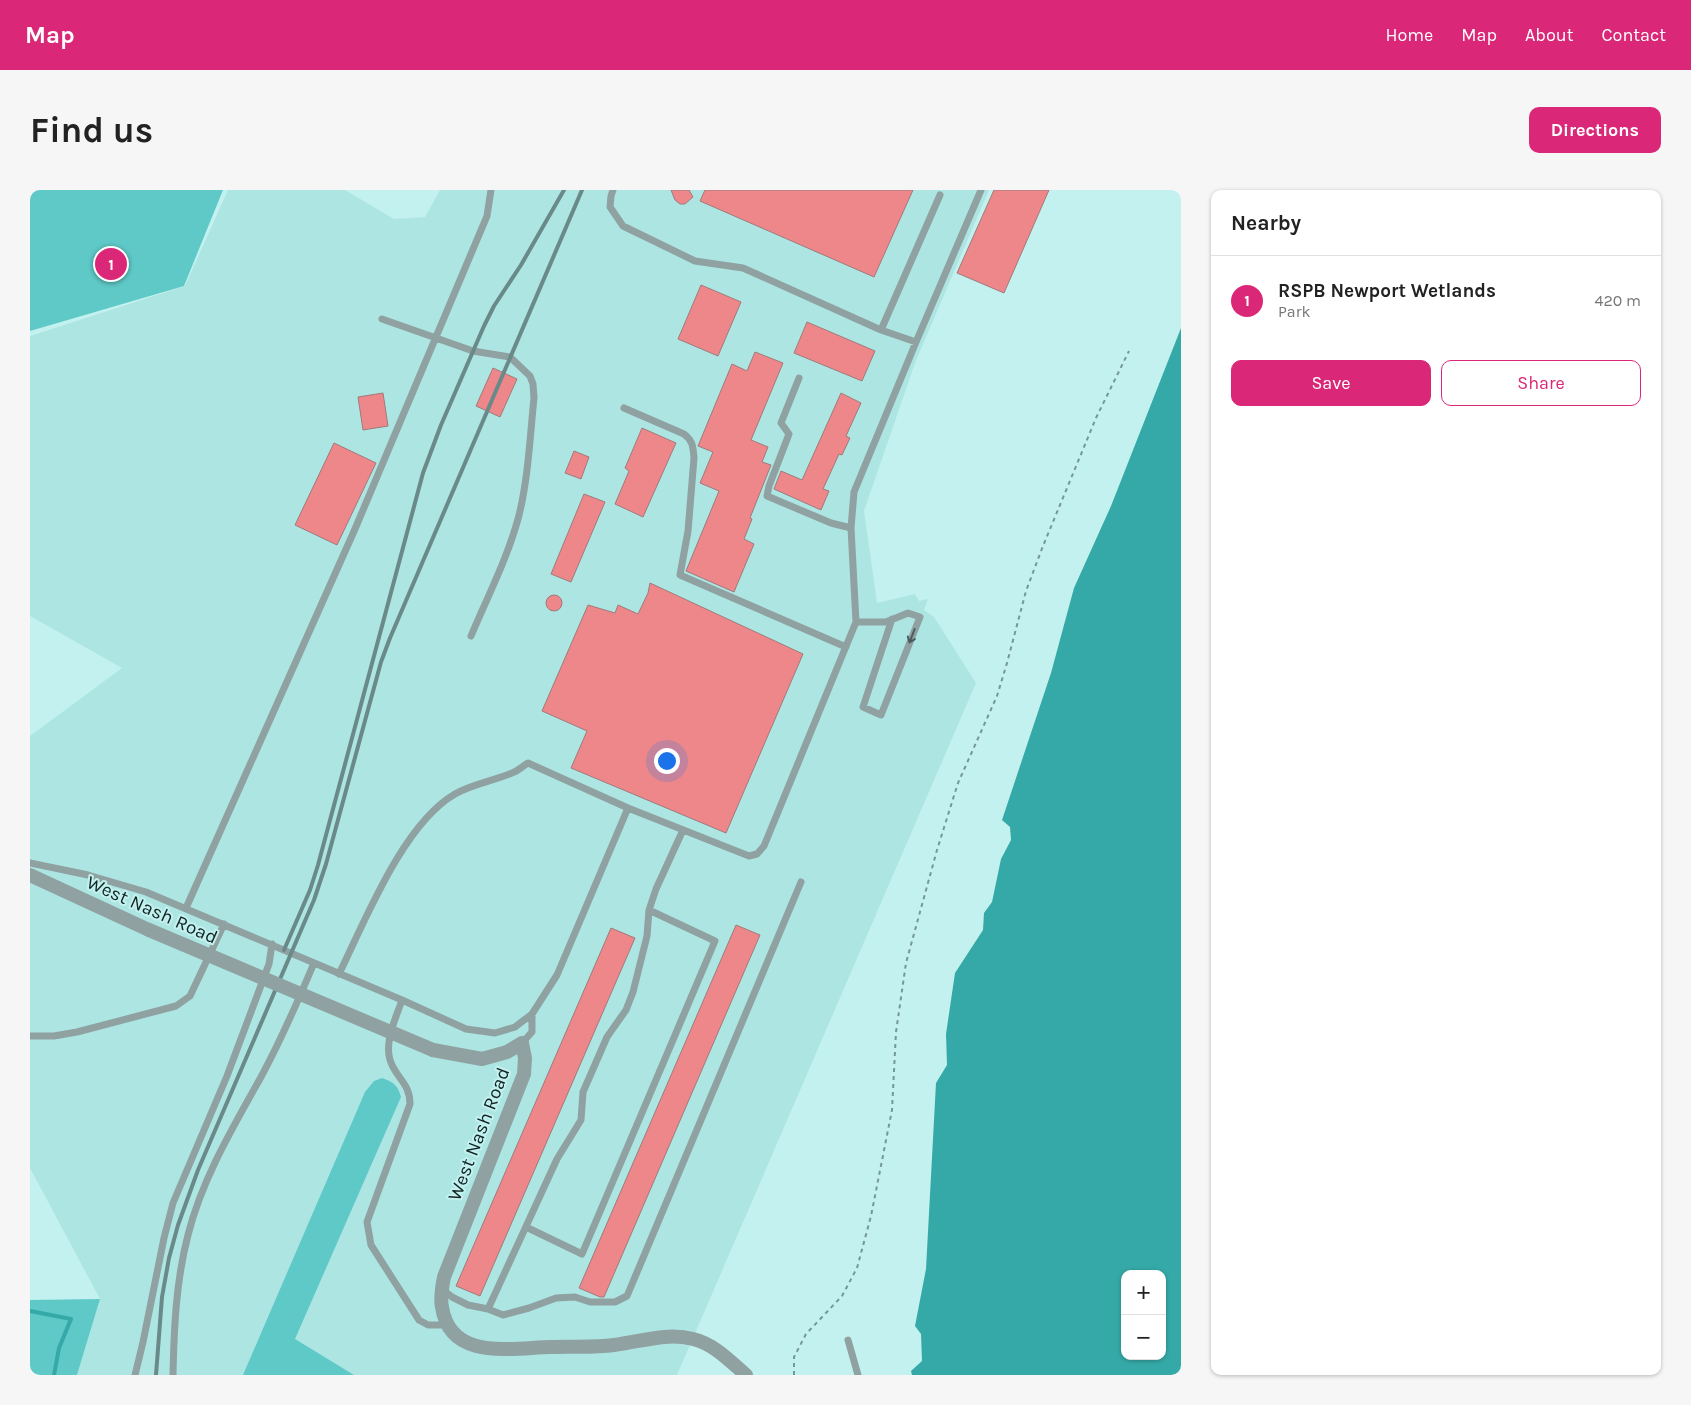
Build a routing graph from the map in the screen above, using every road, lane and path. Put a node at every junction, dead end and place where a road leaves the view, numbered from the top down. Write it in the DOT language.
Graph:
graph roads {
  1 [pos="491,190"];
  2 [pos="613,190"];
  3 [pos="981,190"];
  4 [pos="940,195"];
  5 [pos="382,319"];
  6 [pos="881,330"];
  7 [pos="434,339"];
  8 [pos="916,342"];
  9 [pos="1129,351"];
  10 [pos="800,378"];
  11 [pos="624,408"];
  12 [pos="851,528"];
  13 [pos="892,619"];
  14 [pos="856,622"];
  15 [pos="471,636"];
  16 [pos="846,647"];
  17 [pos="628,808"];
  18 [pos="683,830"];
  19 [pos="30,863"];
  20 [pos="30,875"];
  21 [pos="801,882"];
  22 [pos="186,908"];
  23 [pos="649,910"];
  24 [pos="224,924"];
  25 [pos="272,944"];
  26 [pos="314,963"];
  27 [pos="339,974"];
  28 [pos="402,1000"];
  29 [pos="532,1014"];
  30 [pos="30,1036"];
  31 [pos="522,1044"];
  32 [pos="526,1227"];
  33 [pos="442,1289"];
  34 [pos="488,1309"];
  35 [pos="446,1325"];
  36 [pos="848,1340"];
  37 [pos="135,1375"];
  38 [pos="173,1375"];
  39 [pos="746,1375"];
  40 [pos="794,1375"];
  41 [pos="858,1375"];
  1 -- 7 [label="lane"];
  2 -- 6 [label="lane"];
  3 -- 8 [label="lane"];
  4 -- 6 [label="lane"];
  5 -- 7 [label="lane"];
  6 -- 8 [label="lane"];
  7 -- 15 [label="lane"];
  7 -- 22 [label="lane"];
  8 -- 12 [label="lane"];
  9 -- 40 [label="path"];
  10 -- 12 [label="lane"];
  11 -- 16 [label="lane"];
  12 -- 14 [label="lane"];
  13 -- 13 [label="lane, one-way"];
  13 -- 14 [label="lane"];
  14 -- 16 [label="lane"];
  16 -- 18 [label="lane"];
  17 -- 18 [label="lane"];
  17 -- 27 [label="lane"];
  17 -- 29 [label="lane"];
  18 -- 23 [label="lane"];
  19 -- 22 [label="lane"];
  20 -- 31 [label="street, West Nash Road, bridge"];
  21 -- 34 [label="lane"];
  22 -- 24 [label="lane"];
  23 -- 32 [label="lane"];
  23 -- 32 [label="lane"];
  24 -- 25 [label="lane"];
  24 -- 30 [label="lane"];
  25 -- 26 [label="lane"];
  25 -- 37 [label="lane"];
  26 -- 27 [label="lane"];
  26 -- 38 [label="lane"];
  27 -- 28 [label="lane"];
  28 -- 29 [label="lane"];
  28 -- 35 [label="lane"];
  29 -- 31 [label="lane"];
  31 -- 33 [label="street, West Nash Road"];
  32 -- 34 [label="lane"];
  33 -- 34 [label="lane"];
  33 -- 35 [label="street, West Nash Road"];
  35 -- 39 [label="street"];
  36 -- 41 [label="lane"];
}
